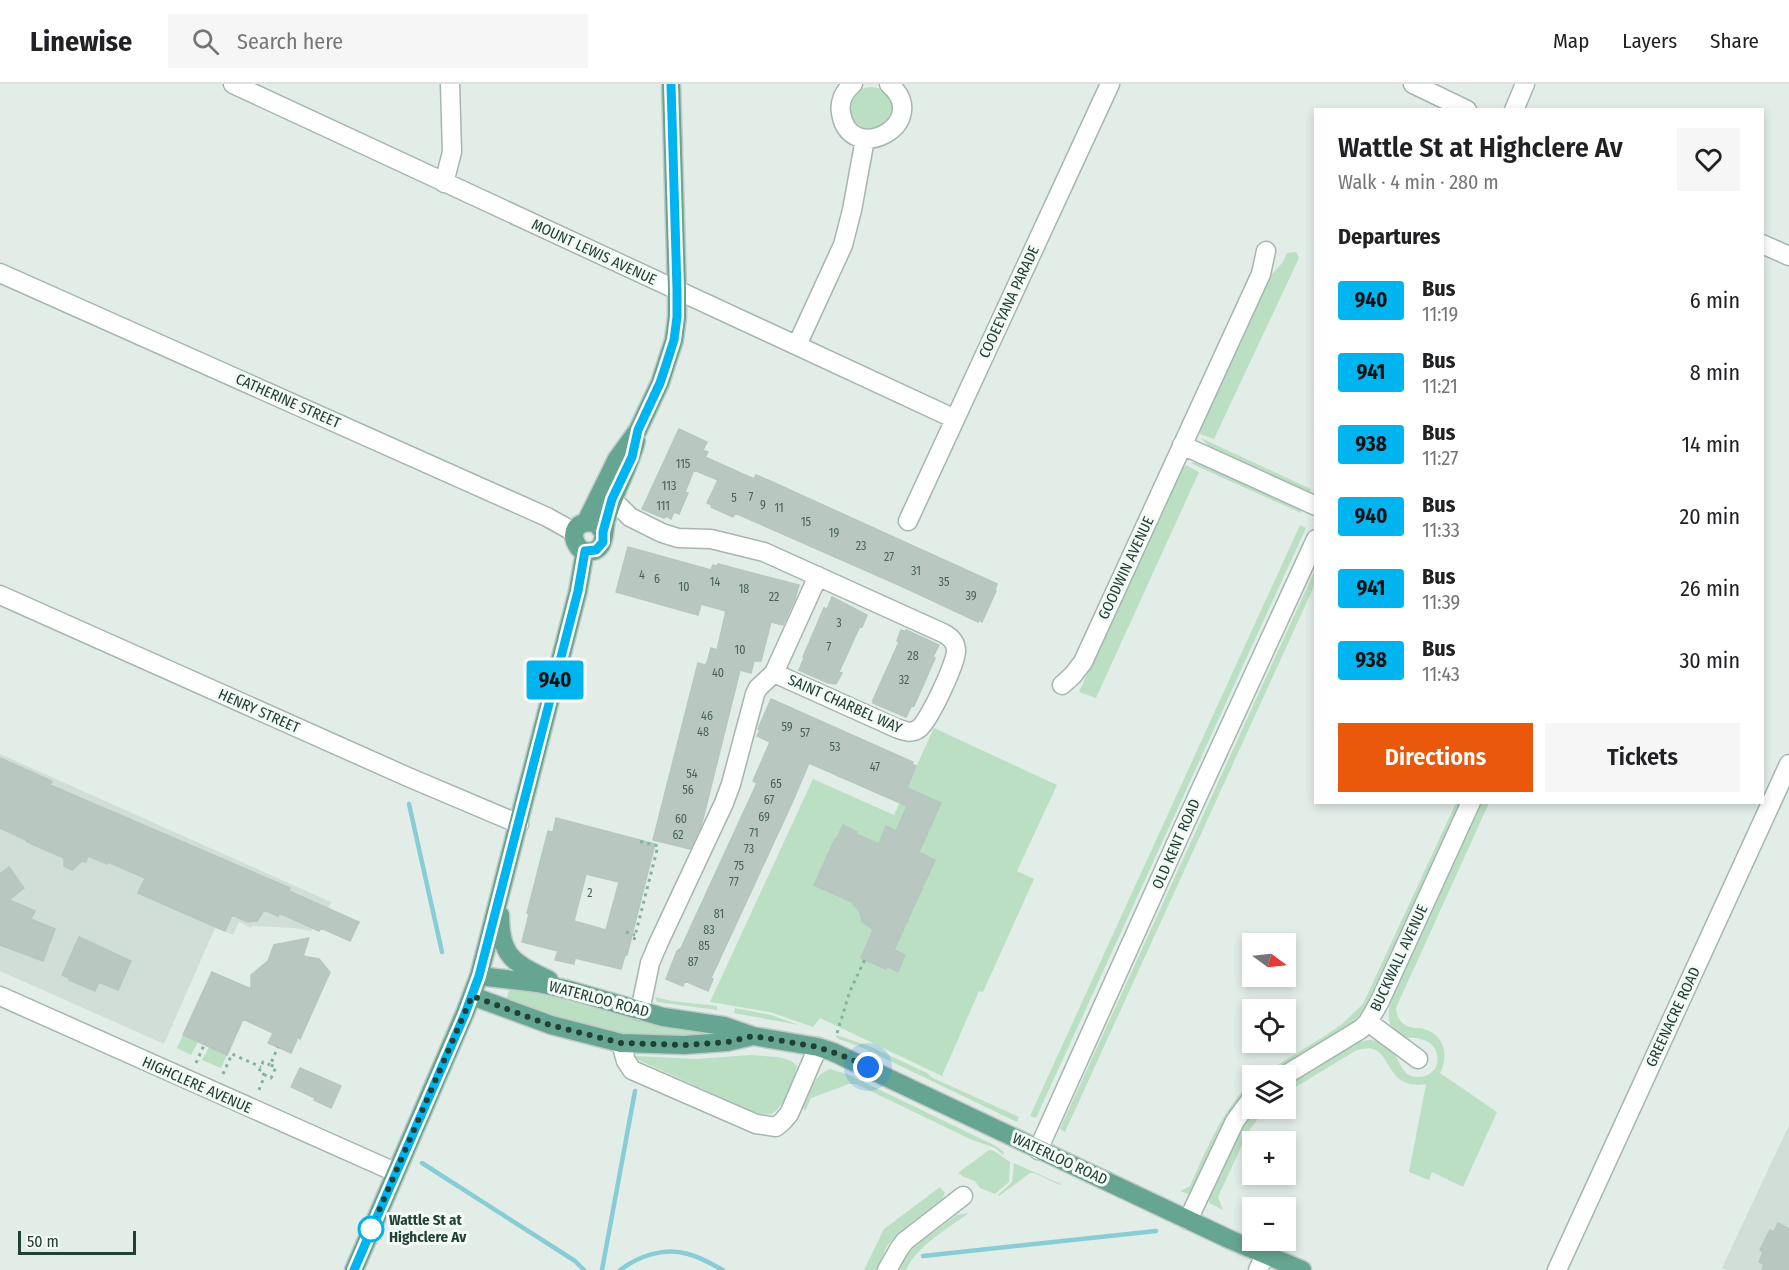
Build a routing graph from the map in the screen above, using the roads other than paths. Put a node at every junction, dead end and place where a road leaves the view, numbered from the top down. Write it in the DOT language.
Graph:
graph roads {
  1 [pos="232,84"];
  2 [pos="450,84"];
  3 [pos="671,84"];
  4 [pos="853,84"];
  5 [pos="889,84"];
  6 [pos="1110,84"];
  7 [pos="1413,84"];
  8 [pos="1525,84"];
  9 [pos="1463,108"];
  10 [pos="1515,108"];
  11 [pos="865,139"];
  12 [pos="444,183"];
  13 [pos="1764,245"];
  14 [pos="1266,251"];
  15 [pos="1789,256"];
  16 [pos="0,273"];
  17 [pos="677,290"];
  18 [pos="796,345"];
  19 [pos="955,419"];
  20 [pos="638,430"];
  21 [pos="1182,445"];
  22 [pos="612,499"];
  23 [pos="1314,505"];
  24 [pos="908,521"];
  25 [pos="580,527"];
  26 [pos="603,532"];
  27 [pos="1314,544"];
  28 [pos="585,551"];
  29 [pos="818,576"];
  30 [pos="0,595"];
  31 [pos="774,673"];
  32 [pos="1062,685"];
  33 [pos="1789,764"];
  34 [pos="1470,804"];
  35 [pos="519,824"];
  36 [pos="500,894"];
  37 [pos="479,976"];
  38 [pos="569,990"];
  39 [pos="0,996"];
  40 [pos="472,996"];
  41 [pos="640,1011"];
  42 [pos="1368,1023"];
  43 [pos="753,1036"];
  44 [pos="621,1043"];
  45 [pos="818,1047"];
  46 [pos="1418,1059"];
  47 [pos="1296,1069"];
  48 [pos="1242,1110"];
  49 [pos="1038,1150"];
  50 [pos="395,1172"];
  51 [pos="963,1196"];
  52 [pos="1188,1220"];
  53 [pos="1261,1262"];
  54 [pos="354,1270"];
  55 [pos="887,1270"];
  56 [pos="1302,1270"];
  57 [pos="1557,1270"];
  1 -- 12 [label="street, MOUNT LEWIS AVENUE"];
  2 -- 12 [label="street"];
  3 -- 17 [label="main road"];
  4 -- 11 [label="street"];
  5 -- 11 [label="street"];
  6 -- 19 [label="street, COOEEYANA PARADE"];
  7 -- 9 [label="street"];
  8 -- 10 [label="street"];
  11 -- 18 [label="street"];
  12 -- 17 [label="street, MOUNT LEWIS AVENUE"];
  13 -- 15 [label="street"];
  14 -- 21 [label="street, GOODWIN AVENUE"];
  16 -- 25 [label="street, CATHERINE STREET"];
  17 -- 18 [label="street, MOUNT LEWIS AVENUE"];
  17 -- 20 [label="main road"];
  18 -- 19 [label="street, MOUNT LEWIS AVENUE"];
  19 -- 24 [label="street, COOEEYANA PARADE"];
  20 -- 22 [label="main road"];
  20 -- 25 [label="main road"];
  21 -- 23 [label="street"];
  21 -- 32 [label="street, GOODWIN AVENUE"];
  22 -- 26 [label="main road"];
  22 -- 29 [label="street, SAINT CHARBEL WAY"];
  25 -- 26 [label="main road"];
  25 -- 28 [label="main road"];
  26 -- 28 [label="main road"];
  27 -- 49 [label="street, OLD KENT ROAD"];
  28 -- 35 [label="main road"];
  29 -- 31 [label="street"];
  29 -- 31 [label="street, SAINT CHARBEL WAY"];
  30 -- 35 [label="street, HENRY STREET"];
  31 -- 41 [label="street, SAINT CHARBEL WAY"];
  33 -- 57 [label="street, GREENACRE ROAD"];
  34 -- 42 [label="street, BUCKWALL AVENUE"];
  35 -- 36 [label="main road"];
  36 -- 37 [label="main road"];
  36 -- 38 [label="main road"];
  37 -- 38 [label="main road, WATERLOO ROAD"];
  37 -- 40 [label="main road"];
  38 -- 41 [label="main road, WATERLOO ROAD"];
  39 -- 50 [label="street, HIGHCLERE AVENUE"];
  40 -- 44 [label="main road, WATERLOO ROAD"];
  40 -- 50 [label="main road"];
  41 -- 43 [label="main road, WATERLOO ROAD"];
  42 -- 46 [label="street"];
  42 -- 47 [label="street, BUCKWALL AVENUE"];
  43 -- 44 [label="main road, WATERLOO ROAD"];
  43 -- 45 [label="main road, WATERLOO ROAD"];
  44 -- 45 [label="street"];
  45 -- 49 [label="main road, WATERLOO ROAD"];
  48 -- 52 [label="street"];
  49 -- 52 [label="main road, WATERLOO ROAD"];
  50 -- 54 [label="main road"];
  51 -- 55 [label="street"];
  52 -- 53 [label="main road, WATERLOO ROAD"];
  53 -- 56 [label="main road, WATERLOO ROAD"];
}
